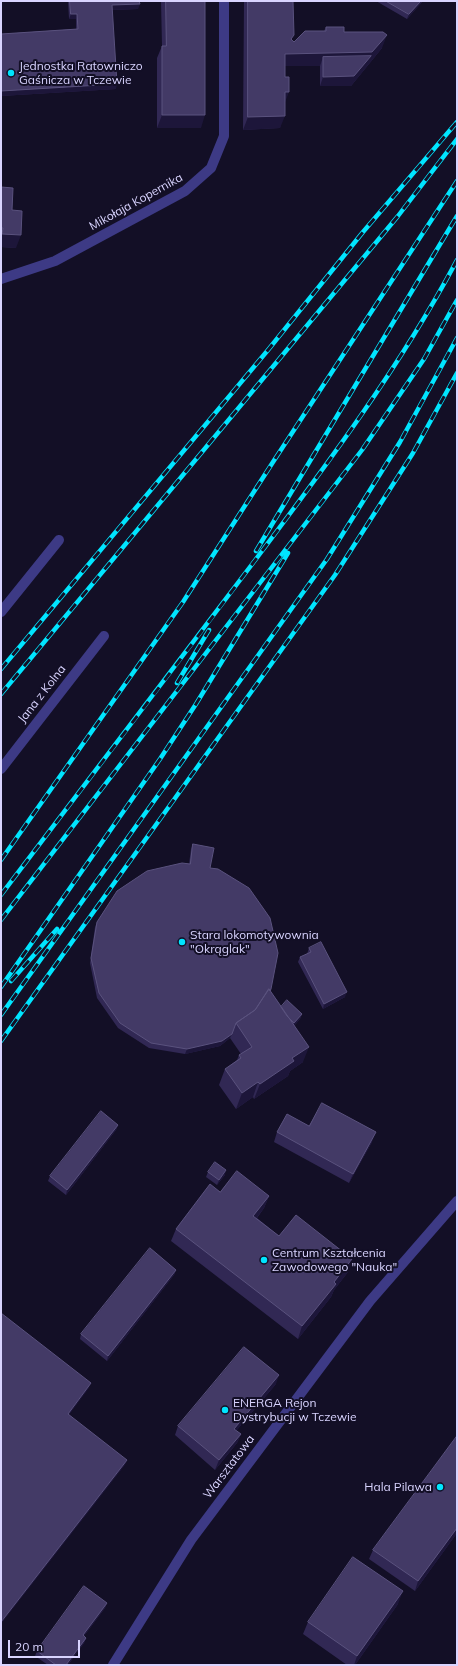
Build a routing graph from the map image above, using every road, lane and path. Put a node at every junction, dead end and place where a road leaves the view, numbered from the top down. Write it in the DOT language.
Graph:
graph roads {
  1 [pos="224,1"];
  2 [pos="1,279"];
  3 [pos="59,540"];
  4 [pos="1,612"];
  5 [pos="104,636"];
  6 [pos="1,769"];
  7 [pos="457,1201"];
  8 [pos="113,1665"];
  1 -- 2 [label="street, Mikołaja Kopernika"];
  3 -- 4 [label="street"];
  5 -- 6 [label="street, Jana z Kolna"];
  7 -- 8 [label="street, Warsztatowa"];
}
